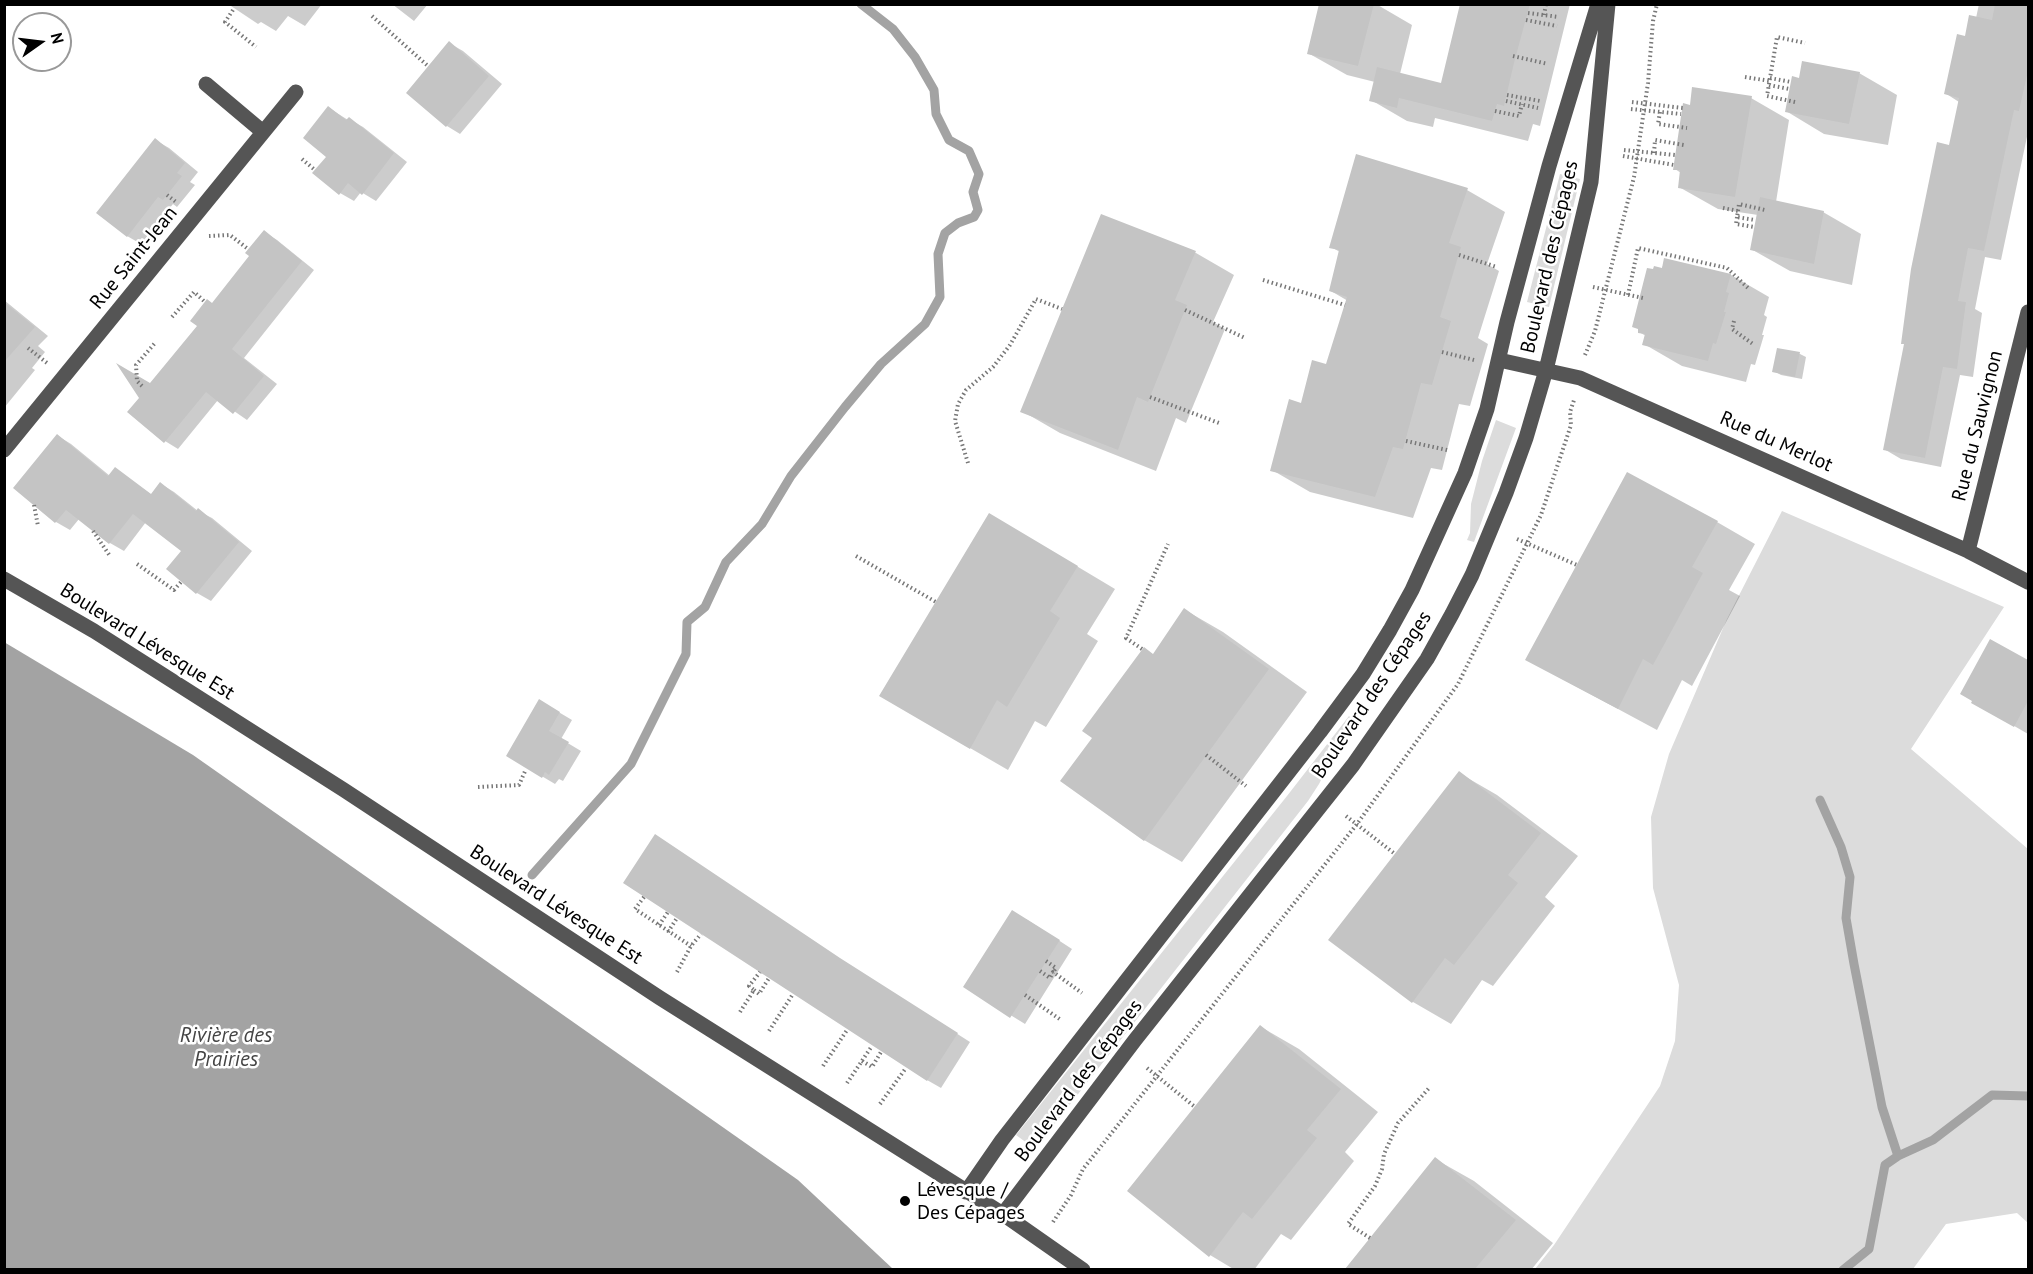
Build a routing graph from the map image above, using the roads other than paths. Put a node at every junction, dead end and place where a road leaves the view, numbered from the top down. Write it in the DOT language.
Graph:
graph roads {
  1 [pos="1598,4"];
  2 [pos="1608,4"];
  3 [pos="206,84"];
  4 [pos="296,92"];
  5 [pos="263,132"];
  6 [pos="2028,312"];
  7 [pos="1499,360"];
  8 [pos="1546,370"];
  9 [pos="4,450"];
  10 [pos="1968,551"];
  11 [pos="4,579"];
  12 [pos="2028,582"];
  13 [pos="966,1192"];
  14 [pos="1003,1214"];
  15 [pos="1083,1269"];
  1 -- 7 [label="street, Boulevard des Cépages"];
  2 -- 8 [label="street, Boulevard des Cépages"];
  3 -- 5 [label="street"];
  4 -- 5 [label="street, Rue Saint-Jean"];
  5 -- 9 [label="street, Rue Saint-Jean"];
  6 -- 10 [label="street, Rue du Sauvignon"];
  7 -- 8 [label="street, Rue du Merlot"];
  7 -- 13 [label="street, Boulevard des Cépages"];
  8 -- 10 [label="street, Rue du Merlot"];
  8 -- 14 [label="street, Boulevard des Cépages"];
  10 -- 12 [label="street, Rue du Merlot"];
  11 -- 13 [label="street, Boulevard Lévesque Est"];
  13 -- 14 [label="street, Boulevard Lévesque Est"];
  14 -- 15 [label="street, Boulevard Lévesque Est"];
}
